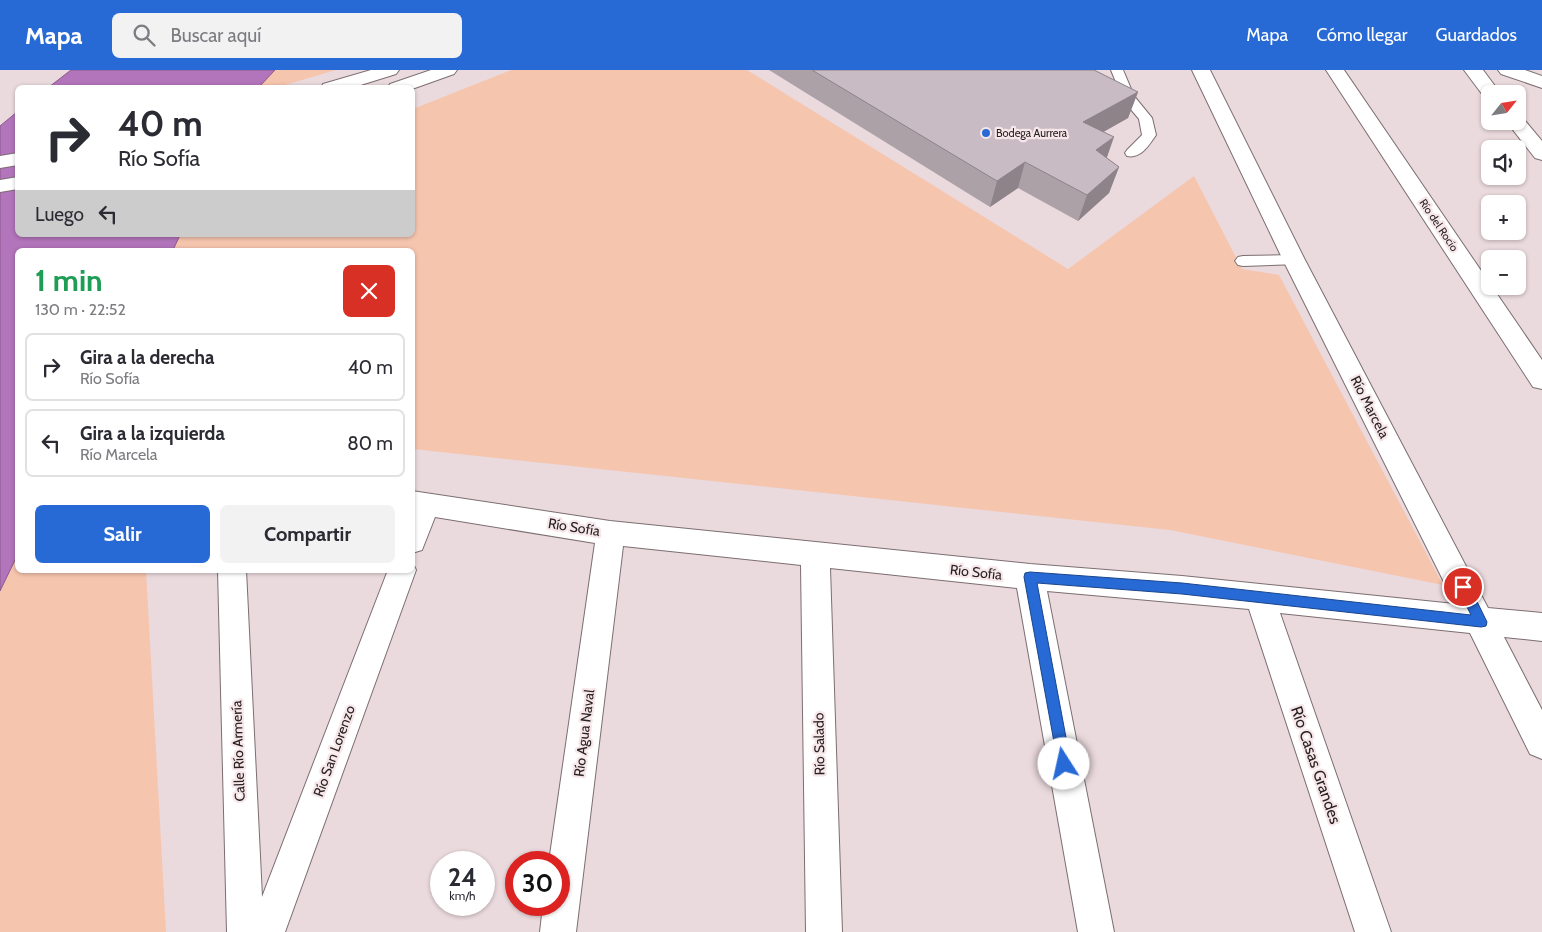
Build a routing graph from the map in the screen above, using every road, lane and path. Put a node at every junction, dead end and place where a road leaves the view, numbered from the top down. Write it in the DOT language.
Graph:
graph roads {
  1 [pos="390,70"];
  2 [pos="448,70"];
  3 [pos="1072,70"];
  4 [pos="1117,70"];
  5 [pos="1201,70"];
  6 [pos="1335,70"];
  7 [pos="1473,70"];
  8 [pos="1508,70"];
  9 [pos="1542,82"];
  10 [pos="340,85"];
  11 [pos="406,85"];
  12 [pos="1485,85"];
  13 [pos="1128,97"];
  14 [pos="1522,130"];
  15 [pos="1132,153"];
  16 [pos="1542,154"];
  17 [pos="15,160"];
  18 [pos="0,162"];
  19 [pos="15,184"];
  20 [pos="0,186"];
  21 [pos="1294,260"];
  22 [pos="1243,261"];
  23 [pos="1542,380"];
  24 [pos="419,503"];
  25 [pos="415,525"];
  26 [pos="610,533"];
  27 [pos="815,555"];
  28 [pos="232,573"];
  29 [pos="401,573"];
  30 [pos="1030,577"];
  31 [pos="1260,598"];
  32 [pos="1481,622"];
  33 [pos="1542,627"];
  34 [pos="1542,743"];
  35 [pos="245,932"];
  36 [pos="267,932"];
  37 [pos="558,932"];
  38 [pos="824,932"];
  39 [pos="1096,932"];
  40 [pos="1373,932"];
  1 -- 10 [label="street"];
  2 -- 11 [label="street"];
  3 -- 13 [label="lane"];
  4 -- 13 [label="lane"];
  5 -- 21 [label="street, Río Marcela"];
  6 -- 23 [label="street, Río del Rocío"];
  7 -- 12 [label="street"];
  8 -- 9 [label="street"];
  13 -- 15 [label="lane"];
  14 -- 16 [label="street"];
  17 -- 18 [label="street"];
  19 -- 20 [label="street"];
  21 -- 22 [label="lane"];
  21 -- 32 [label="street, Río Marcela"];
  24 -- 25 [label="street"];
  24 -- 26 [label="street, Río Sofía"];
  26 -- 27 [label="street, Río Sofía"];
  26 -- 37 [label="street, Río Agua Naval"];
  27 -- 30 [label="street, Río Sofía"];
  27 -- 38 [label="street, Río Salado"];
  28 -- 35 [label="street, Calle Río Armería"];
  29 -- 36 [label="street, Río San Lorenzo"];
  30 -- 31 [label="street, Río Sofía"];
  30 -- 39 [label="street"];
  31 -- 32 [label="street, Río Sofía"];
  31 -- 40 [label="street, Río Casas Grandes"];
  32 -- 33 [label="street, Río Sofía"];
  32 -- 34 [label="street, Río Marcela"];
}
